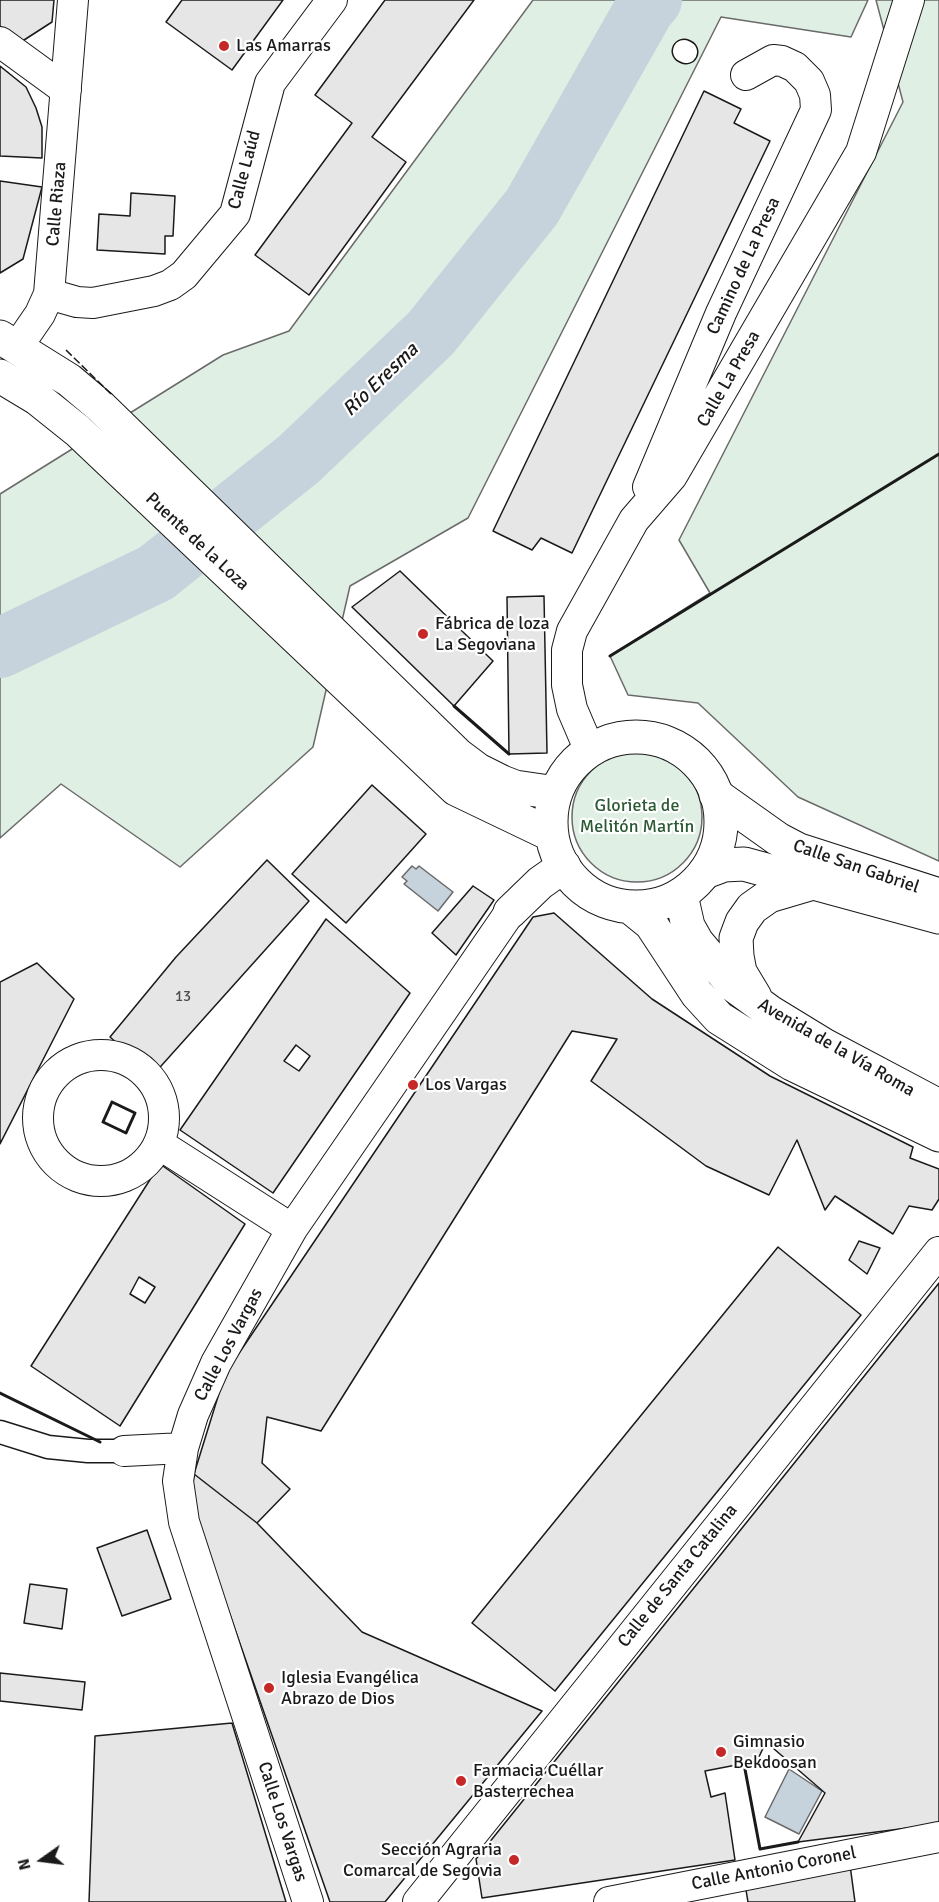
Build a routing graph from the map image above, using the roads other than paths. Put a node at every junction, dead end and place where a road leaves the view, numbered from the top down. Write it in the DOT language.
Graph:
graph roads {
  1 [pos="73,0"];
  2 [pos="332,0"];
  3 [pos="909,0"];
  4 [pos="0,42"];
  5 [pos="746,75"];
  6 [pos="66,90"];
  7 [pos="49,294"];
  8 [pos="9,342"];
  9 [pos="0,376"];
  10 [pos="35,397"];
  11 [pos="634,520"];
  12 [pos="326,645"];
  13 [pos="590,751"];
  14 [pos="556,793"];
  15 [pos="716,795"];
  16 [pos="552,835"];
  17 [pos="564,866"];
  18 [pos="705,872"];
  19 [pos="813,883"];
  20 [pos="681,895"];
  21 [pos="939,896"];
  22 [pos="630,907"];
  23 [pos="510,912"];
  24 [pos="939,917"];
  25 [pos="761,1006"];
  26 [pos="939,1106"];
  27 [pos="939,1135"];
  28 [pos="159,1144"];
  29 [pos="292,1229"];
  30 [pos="939,1251"];
  31 [pos="0,1432"];
  32 [pos="183,1448"];
  33 [pos="124,1451"];
  34 [pos="939,1837"];
  35 [pos="308,1902"];
  36 [pos="418,1902"];
  37 [pos="609,1902"];
  1 -- 6 [label="street, Calle Riaza"];
  2 -- 7 [label="street, Calle Laúd"];
  3 -- 11 [label="street, Calle La Presa"];
  4 -- 6 [label="street"];
  5 -- 11 [label="street, Camino de La Presa"];
  6 -- 7 [label="street, Calle Riaza"];
  7 -- 8 [label="street, Calle Riaza"];
  8 -- 10 [label="main road"];
  8 -- 12 [label="main road, Puente de la Loza"];
  9 -- 10 [label="main road"];
  10 -- 12 [label="main road, Puente de la Loza"];
  11 -- 13 [label="street, Calle La Presa"];
  12 -- 14 [label="main road"];
  12 -- 16 [label="main road"];
  13 -- 14 [label="main road"];
  13 -- 15 [label="main road"];
  14 -- 16 [label="main road"];
  15 -- 18 [label="main road"];
  15 -- 21 [label="main road, Calle San Gabriel"];
  16 -- 17 [label="main road"];
  17 -- 22 [label="main road"];
  17 -- 23 [label="main road, Calle Los Vargas"];
  18 -- 19 [label="main road, Calle San Gabriel"];
  18 -- 20 [label="main road"];
  19 -- 24 [label="main road, Calle San Gabriel"];
  19 -- 25 [label="main road"];
  20 -- 22 [label="main road"];
  20 -- 25 [label="main road, Avenida de la Vía Roma"];
  22 -- 27 [label="main road, Avenida de la Vía Roma"];
  23 -- 29 [label="street, Calle Los Vargas"];
  25 -- 26 [label="main road, Avenida de la Vía Roma"];
  28 -- 28 [label="street"];
  28 -- 29 [label="street"];
  29 -- 32 [label="street, Calle Los Vargas"];
  30 -- 36 [label="street, Calle de Santa Catalina"];
  31 -- 33 [label="street"];
  32 -- 33 [label="street"];
  32 -- 35 [label="street, Calle Los Vargas"];
  34 -- 37 [label="street, Calle Antonio Coronel"];
}
